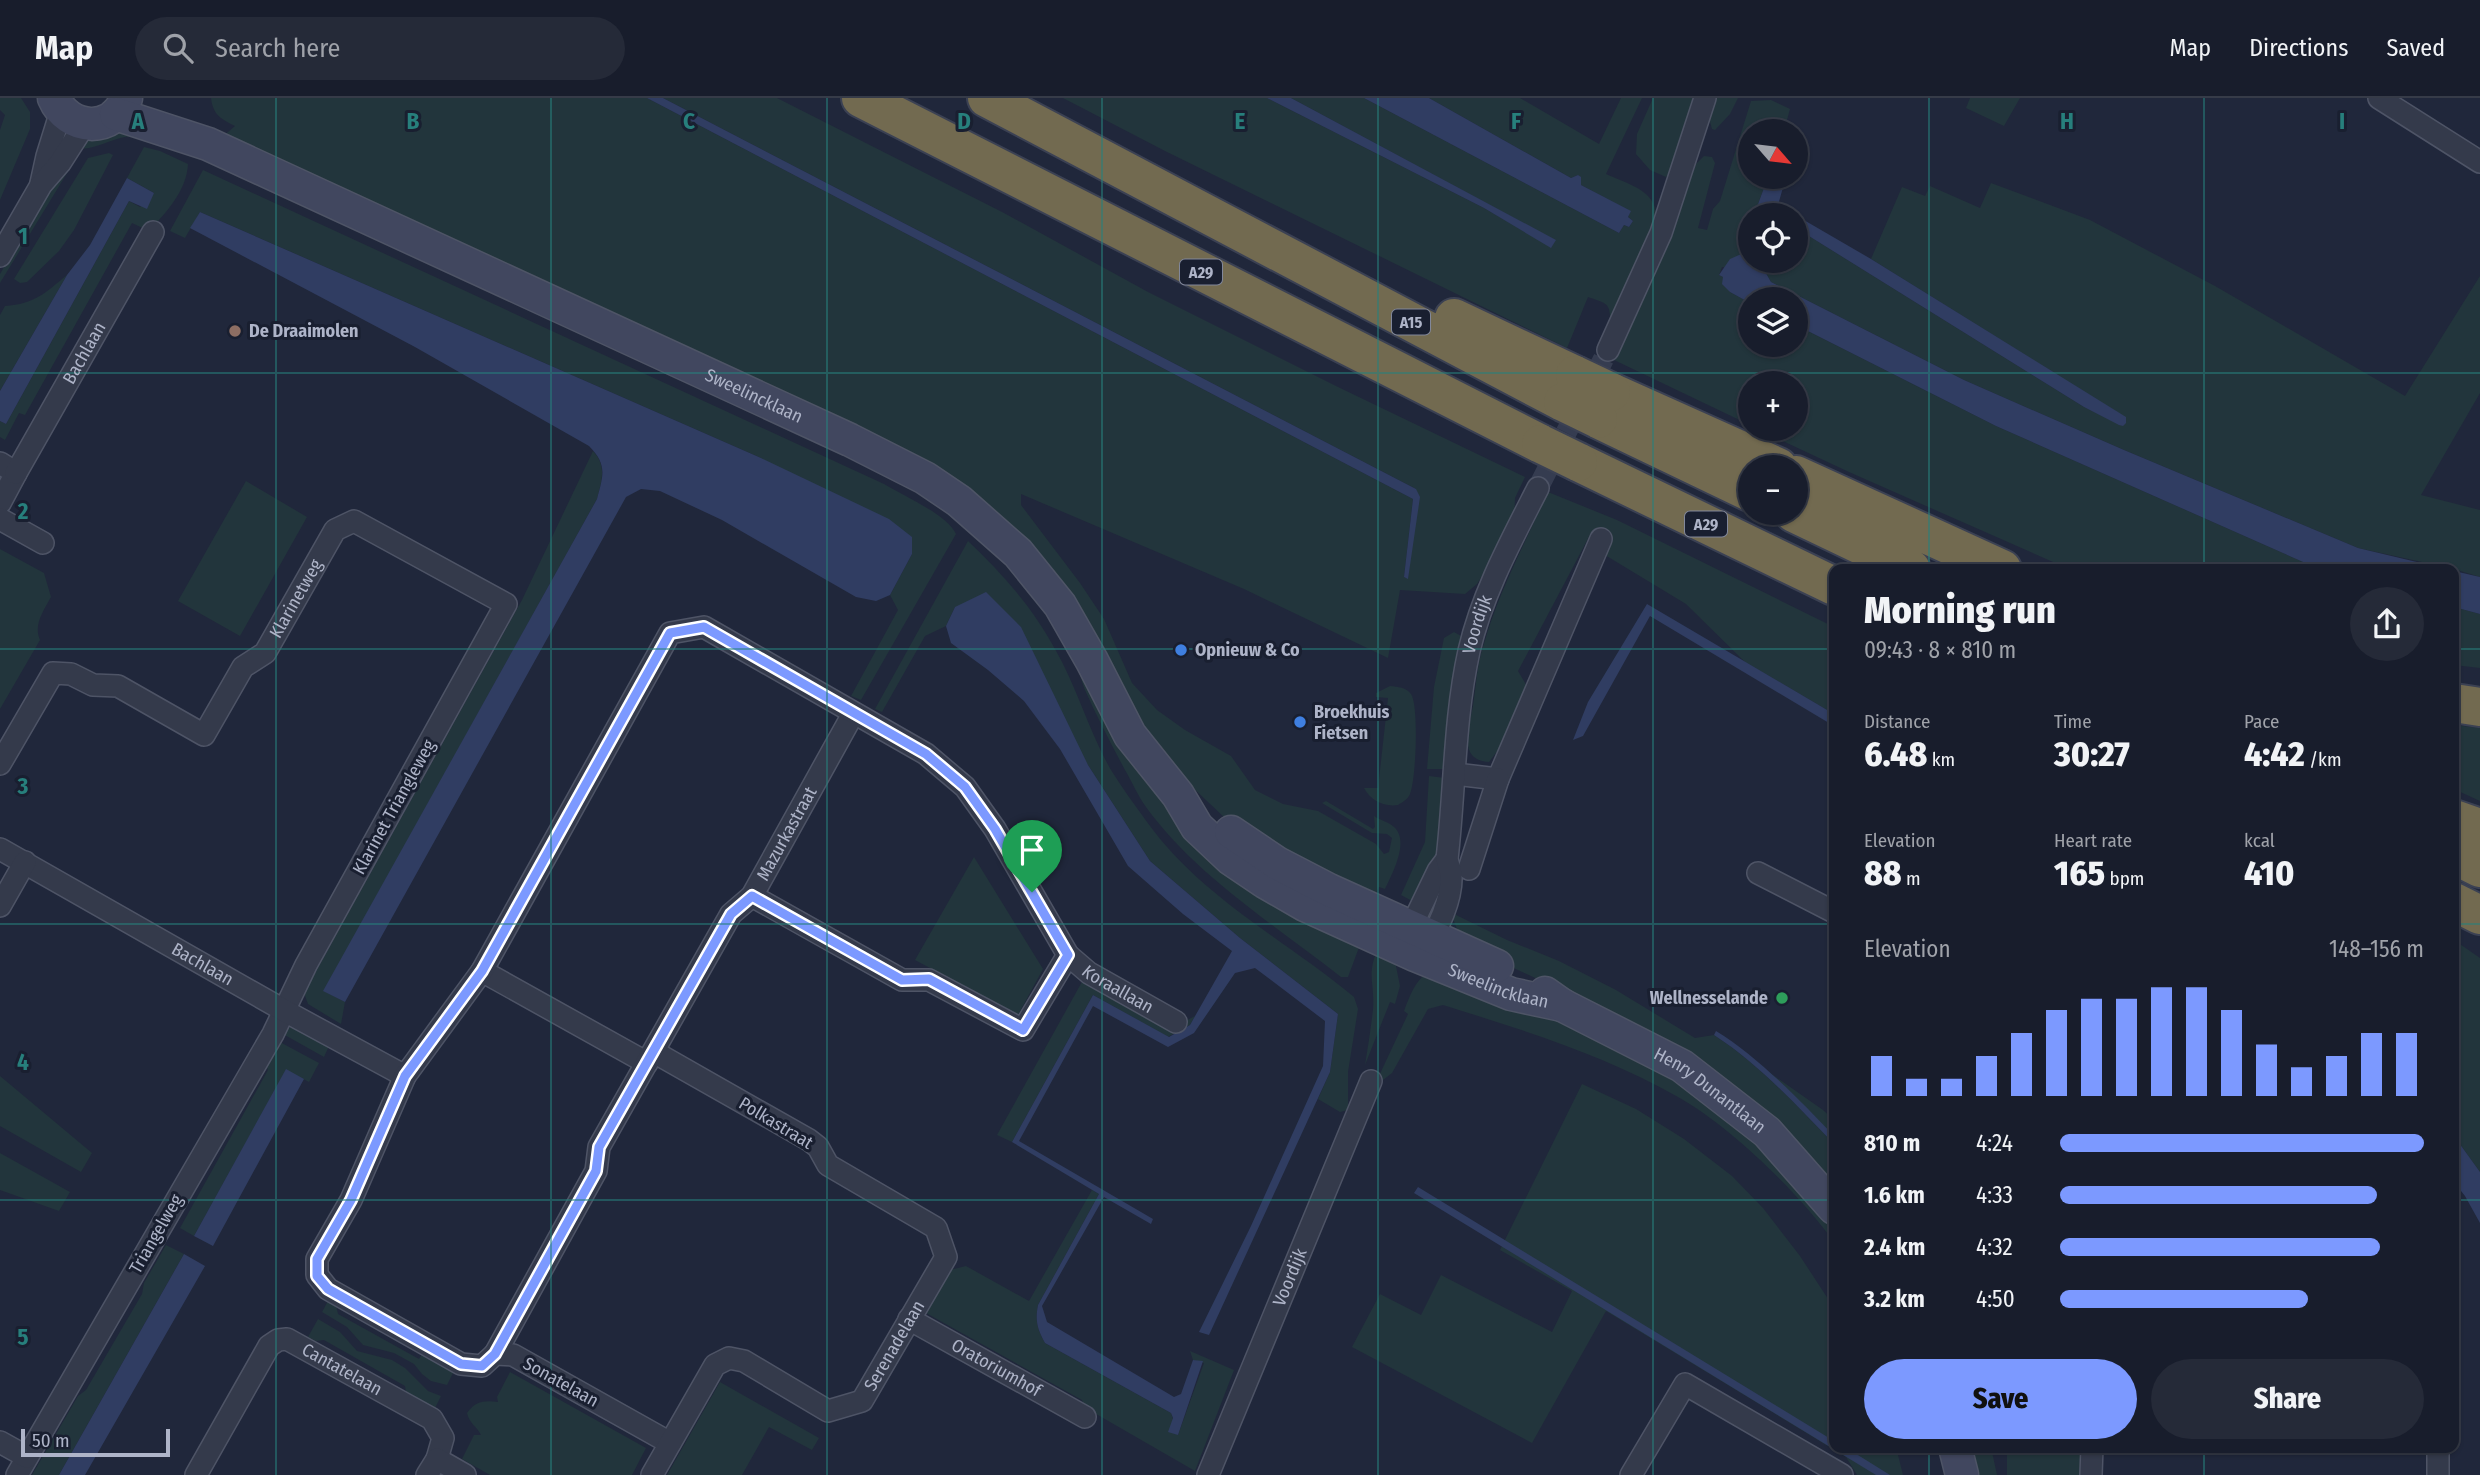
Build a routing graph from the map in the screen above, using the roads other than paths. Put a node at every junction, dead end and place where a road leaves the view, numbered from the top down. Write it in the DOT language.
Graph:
graph roads {
  1 [pos="861,98"];
  2 [pos="987,98"];
  3 [pos="1705,98"];
  4 [pos="2379,98"];
  5 [pos="127,103"];
  6 [pos="67,111"];
  7 [pos="2480,162"];
  8 [pos="153,232"];
  9 [pos="0,256"];
  10 [pos="1608,351"];
  11 [pos="1604,405"];
  12 [pos="1744,455"];
  13 [pos="8,468"];
  14 [pos="1808,480"];
  15 [pos="1738,485"];
  16 [pos="1538,488"];
  17 [pos="0,503"];
  18 [pos="0,519"];
  19 [pos="1808,520"];
  20 [pos="1601,539"];
  21 [pos="43,543"];
  22 [pos="1901,564"];
  23 [pos="1991,564"];
  24 [pos="1829,584"];
  25 [pos="506,604"];
  26 [pos="2459,704"];
  27 [pos="2480,707"];
  28 [pos="853,714"];
  29 [pos="0,764"];
  30 [pos="1455,774"];
  31 [pos="1498,779"];
  32 [pos="2459,821"];
  33 [pos="2480,828"];
  34 [pos="0,849"];
  35 [pos="2459,858"];
  36 [pos="25,862"];
  37 [pos="2480,868"];
  38 [pos="1469,869"];
  39 [pos="1758,873"];
  40 [pos="752,896"];
  41 [pos="2459,904"];
  42 [pos="0,906"];
  43 [pos="1829,909"];
  44 [pos="2480,915"];
  45 [pos="1420,940"];
  46 [pos="1068,955"];
  47 [pos="482,971"];
  48 [pos="1562,1005"];
  49 [pos="285,1011"];
  50 [pos="1176,1022"];
  51 [pos="651,1057"];
  52 [pos="405,1076"];
  53 [pos="1371,1081"];
  54 [pos="1829,1202"];
  55 [pos="946,1257"];
  56 [pos="909,1319"];
  57 [pos="495,1354"];
  58 [pos="1085,1417"];
  59 [pos="0,1442"];
  60 [pos="670,1443"];
  61 [pos="1956,1453"];
  62 [pos="2092,1453"];
  63 [pos="2438,1453"];
  64 [pos="22,1466"];
  65 [pos="432,1467"];
  66 [pos="196,1475"];
  67 [pos="465,1475"];
  68 [pos="652,1475"];
  69 [pos="1208,1475"];
  70 [pos="1631,1475"];
  71 [pos="1842,1475"];
  72 [pos="1962,1475"];
  73 [pos="2091,1475"];
  74 [pos="2438,1475"];
  1 -- 24 [label="highway, A29, bridge"];
  2 -- 11 [label="highway, A15, bridge"];
  3 -- 10 [label="street"];
  4 -- 7 [label="street"];
  5 -- 6 [label="main road"];
  5 -- 45 [label="main road, Sweelincklaan"];
  6 -- 9 [label="street"];
  8 -- 13 [label="street, Bachlaan"];
  11 -- 12 [label="highway"];
  11 -- 15 [label="highway, A15"];
  13 -- 17 [label="street, Bachlaan"];
  14 -- 23 [label="highway"];
  16 -- 30 [label="street, Voordijk"];
  18 -- 21 [label="street"];
  19 -- 22 [label="highway"];
  20 -- 31 [label="street"];
  25 -- 29 [label="street, Klarinetweg"];
  25 -- 49 [label="street, Klarinet Triangleweg"];
  26 -- 27 [label="highway"];
  28 -- 40 [label="street, Mazurkastraat"];
  28 -- 46 [label="street, Koraallaan"];
  28 -- 47 [label="street, Koraallaan"];
  30 -- 31 [label="street"];
  30 -- 45 [label="street, Voordijk"];
  31 -- 38 [label="street"];
  32 -- 33 [label="highway"];
  34 -- 36 [label="street, Bachlaan"];
  35 -- 37 [label="highway"];
  36 -- 42 [label="street"];
  36 -- 49 [label="street, Bachlaan"];
  39 -- 43 [label="street"];
  40 -- 46 [label="street"];
  40 -- 51 [label="street, Mazurkastraat"];
  41 -- 44 [label="highway"];
  45 -- 48 [label="main road, Sweelincklaan"];
  46 -- 50 [label="street, Koraallaan"];
  47 -- 51 [label="street, Polkastraat"];
  47 -- 52 [label="street, Koraallaan"];
  48 -- 54 [label="main road, Henry Dunantlaan"];
  49 -- 52 [label="street, Bachlaan"];
  49 -- 64 [label="street, Triangelweg"];
  51 -- 55 [label="street, Polkastraat"];
  51 -- 57 [label="street, Mazurkastraat"];
  52 -- 57 [label="street"];
  53 -- 69 [label="street, Voordijk"];
  55 -- 56 [label="street, Serenadelaan"];
  56 -- 58 [label="street, Oratoriumhof"];
  56 -- 60 [label="street, Serenadelaan"];
  57 -- 60 [label="street, Sonatelaan"];
  59 -- 64 [label="street"];
  60 -- 68 [label="street, Serenadelaan"];
  61 -- 72 [label="main road"];
  62 -- 73 [label="street"];
  63 -- 74 [label="street"];
  65 -- 66 [label="street, Cantatelaan"];
  65 -- 67 [label="street"];
  70 -- 71 [label="street"];
}
